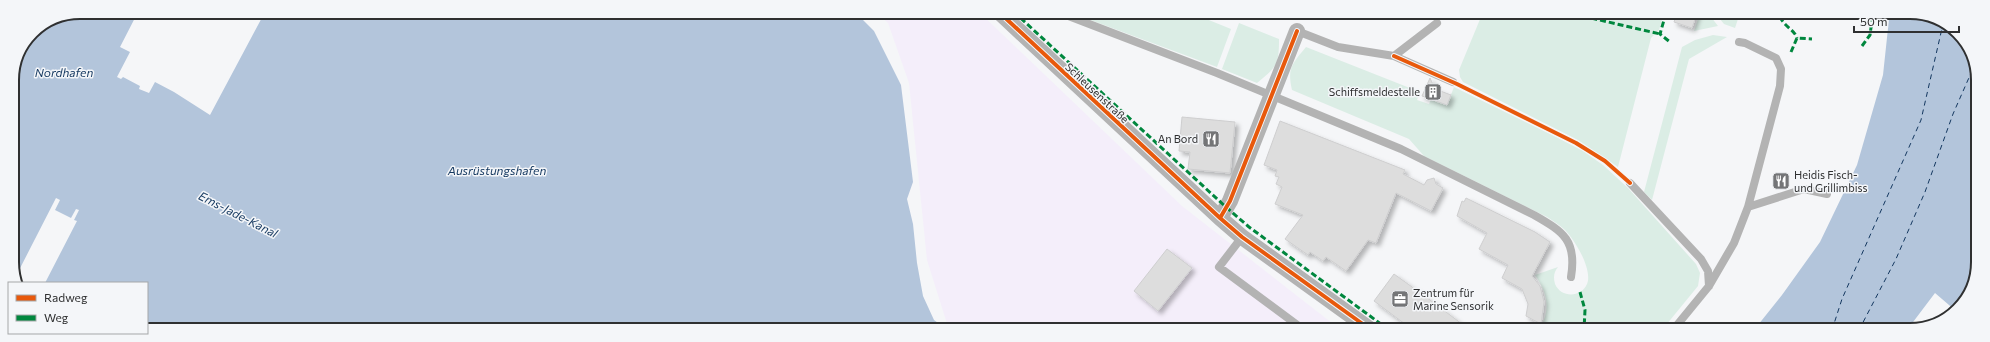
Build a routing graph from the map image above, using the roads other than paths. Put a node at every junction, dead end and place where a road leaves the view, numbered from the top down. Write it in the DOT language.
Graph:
graph roads {
  1 [pos="1007,19"];
  2 [pos="1076,19"];
  3 [pos="1437,23"];
  4 [pos="1297,31"];
  5 [pos="1738,42"];
  6 [pos="1394,56"];
  7 [pos="1453,82"];
  8 [pos="1272,95"];
  9 [pos="1630,183"];
  10 [pos="1827,194"];
  11 [pos="1748,207"];
  12 [pos="1220,218"];
  13 [pos="1242,237"];
  14 [pos="1571,277"];
  15 [pos="1709,286"];
  16 [pos="1295,323"];
  17 [pos="1360,323"];
  18 [pos="1679,323"];
  1 -- 12 [label="street, Schleusenstraße"];
  2 -- 8 [label="lane"];
  3 -- 6 [label="lane"];
  4 -- 6 [label="lane"];
  4 -- 8 [label="street"];
  5 -- 11 [label="lane"];
  6 -- 7 [label="lane"];
  8 -- 12 [label="street"];
  8 -- 14 [label="lane"];
  9 -- 15 [label="lane"];
  10 -- 11 [label="lane"];
  11 -- 15 [label="lane"];
  12 -- 13 [label="street, Schleusenstraße"];
  13 -- 16 [label="lane"];
  13 -- 17 [label="street, Schleusenstraße"];
  15 -- 18 [label="lane"];
}
